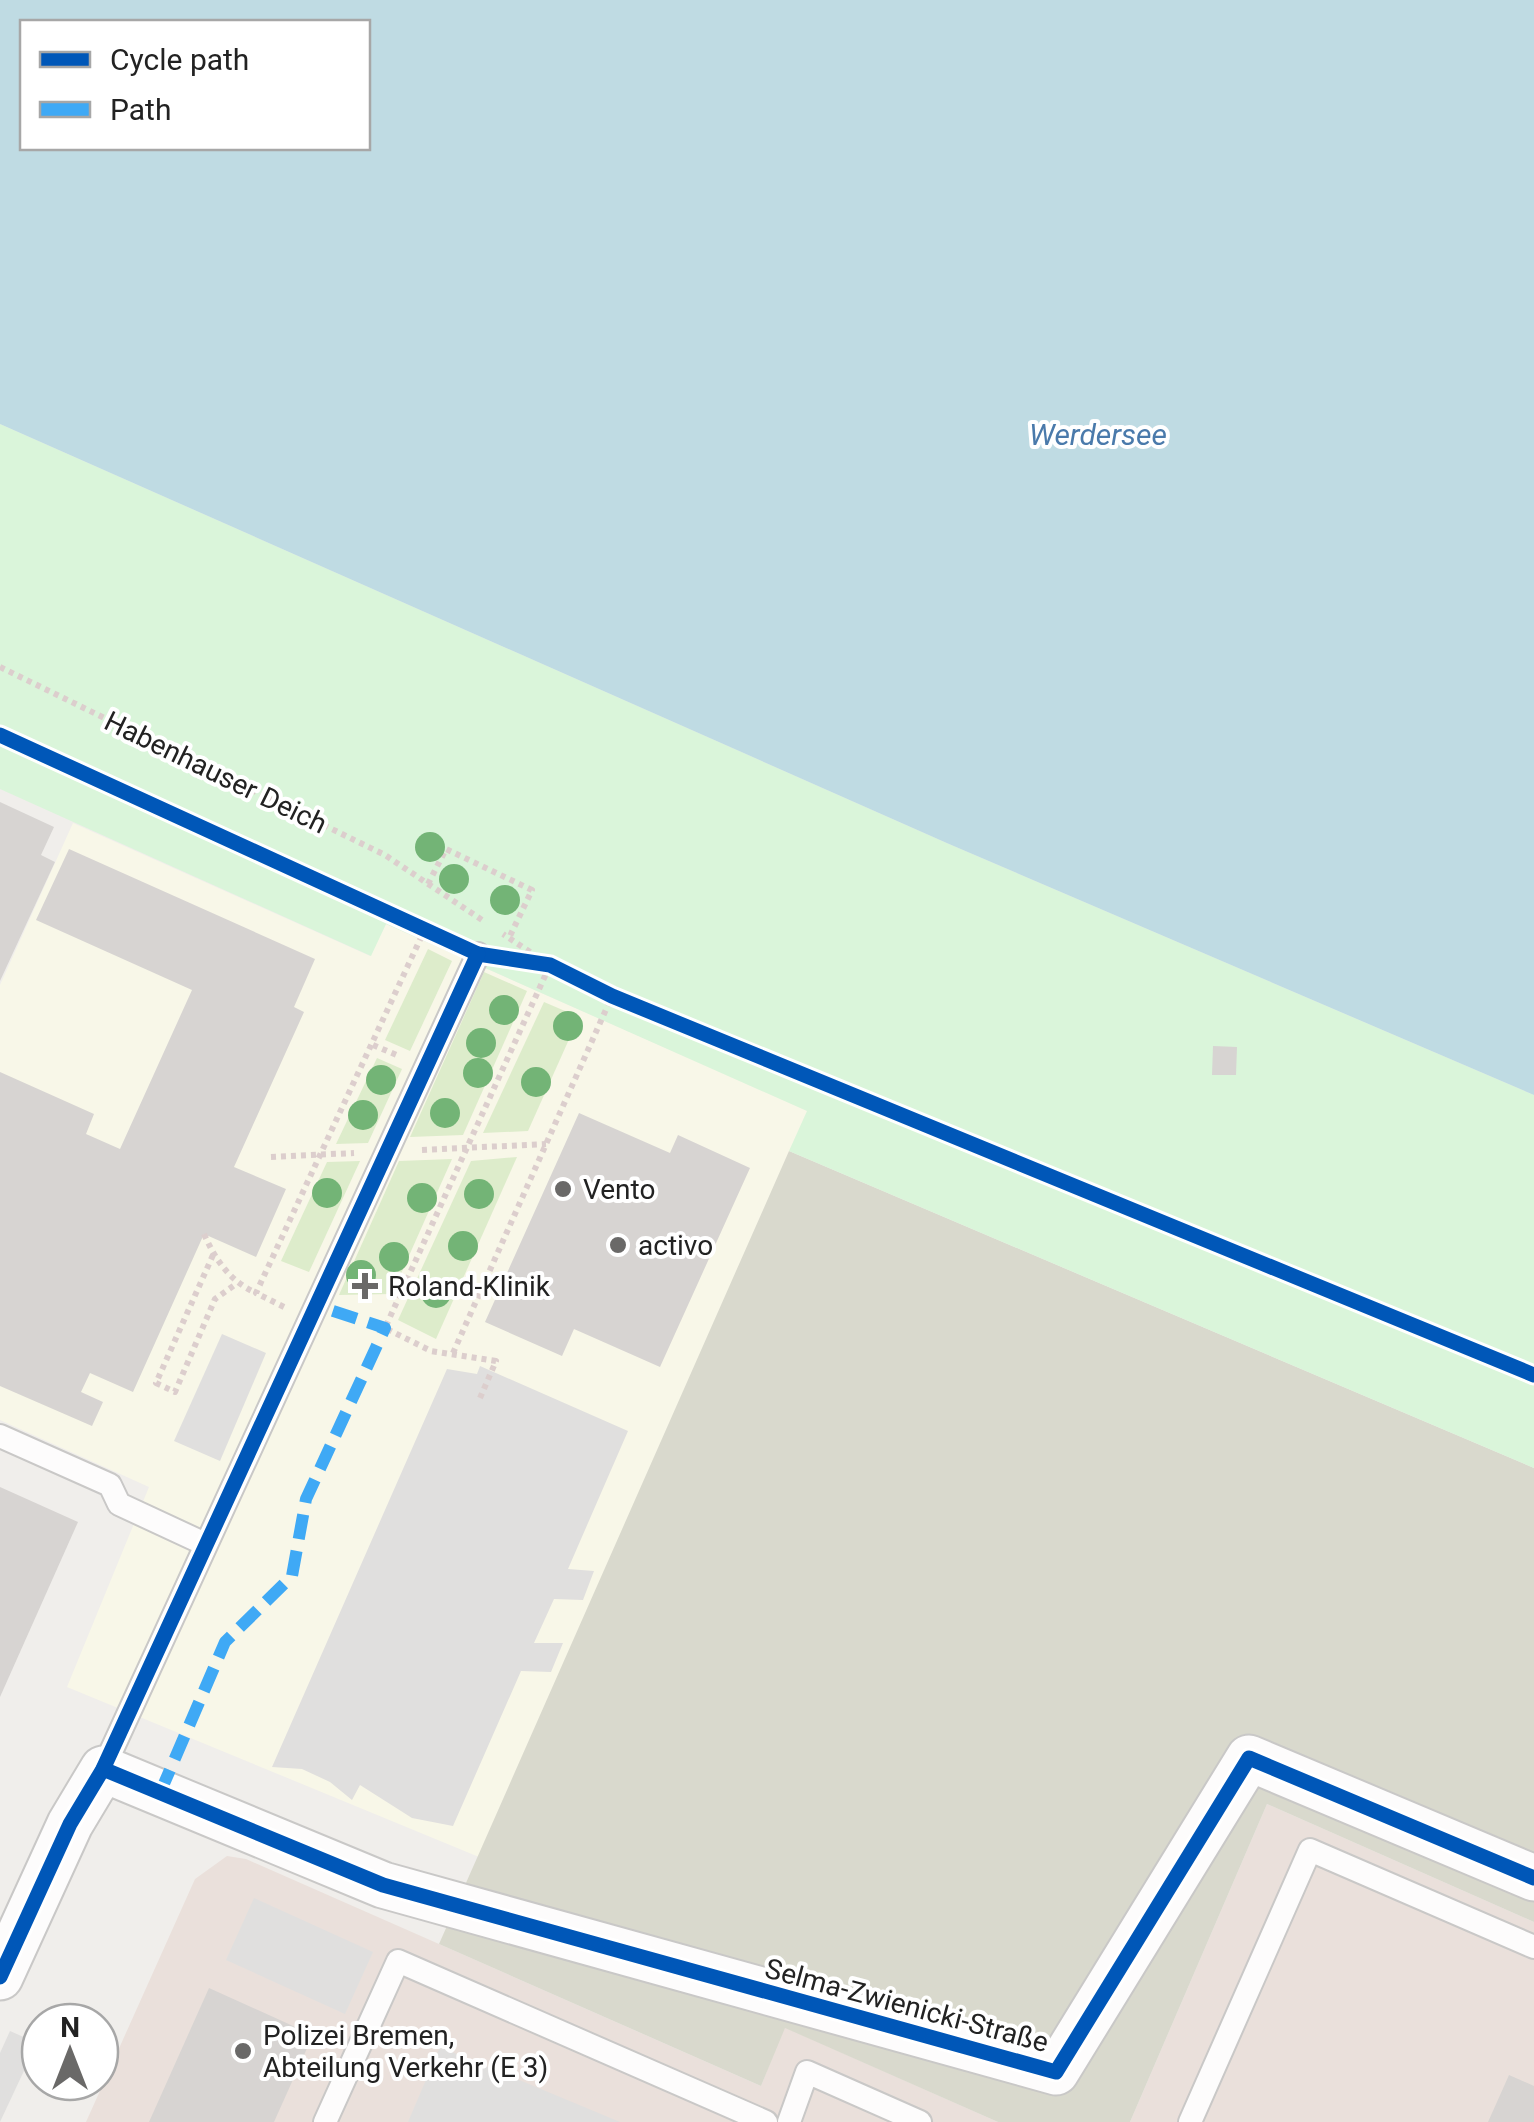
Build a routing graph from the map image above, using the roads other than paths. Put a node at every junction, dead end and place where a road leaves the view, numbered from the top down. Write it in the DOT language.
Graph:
graph roads {
  1 [pos="478,954"];
  2 [pos="0,1436"];
  3 [pos="205,1544"];
  4 [pos="103,1769"];
  5 [pos="1534,1878"];
  6 [pos="1534,1947"];
  7 [pos="4,1956"];
  8 [pos="325,2122"];
  9 [pos="766,2122"];
  10 [pos="788,2122"];
  11 [pos="920,2122"];
  12 [pos="1190,2122"];
  1 -- 3 [label="lane"];
  2 -- 3 [label="lane"];
  3 -- 4 [label="lane"];
  4 -- 5 [label="street, Selma-Zwienicki-Straße"];
  4 -- 7 [label="street"];
  6 -- 12 [label="lane"];
  8 -- 9 [label="lane"];
  10 -- 11 [label="lane"];
}
